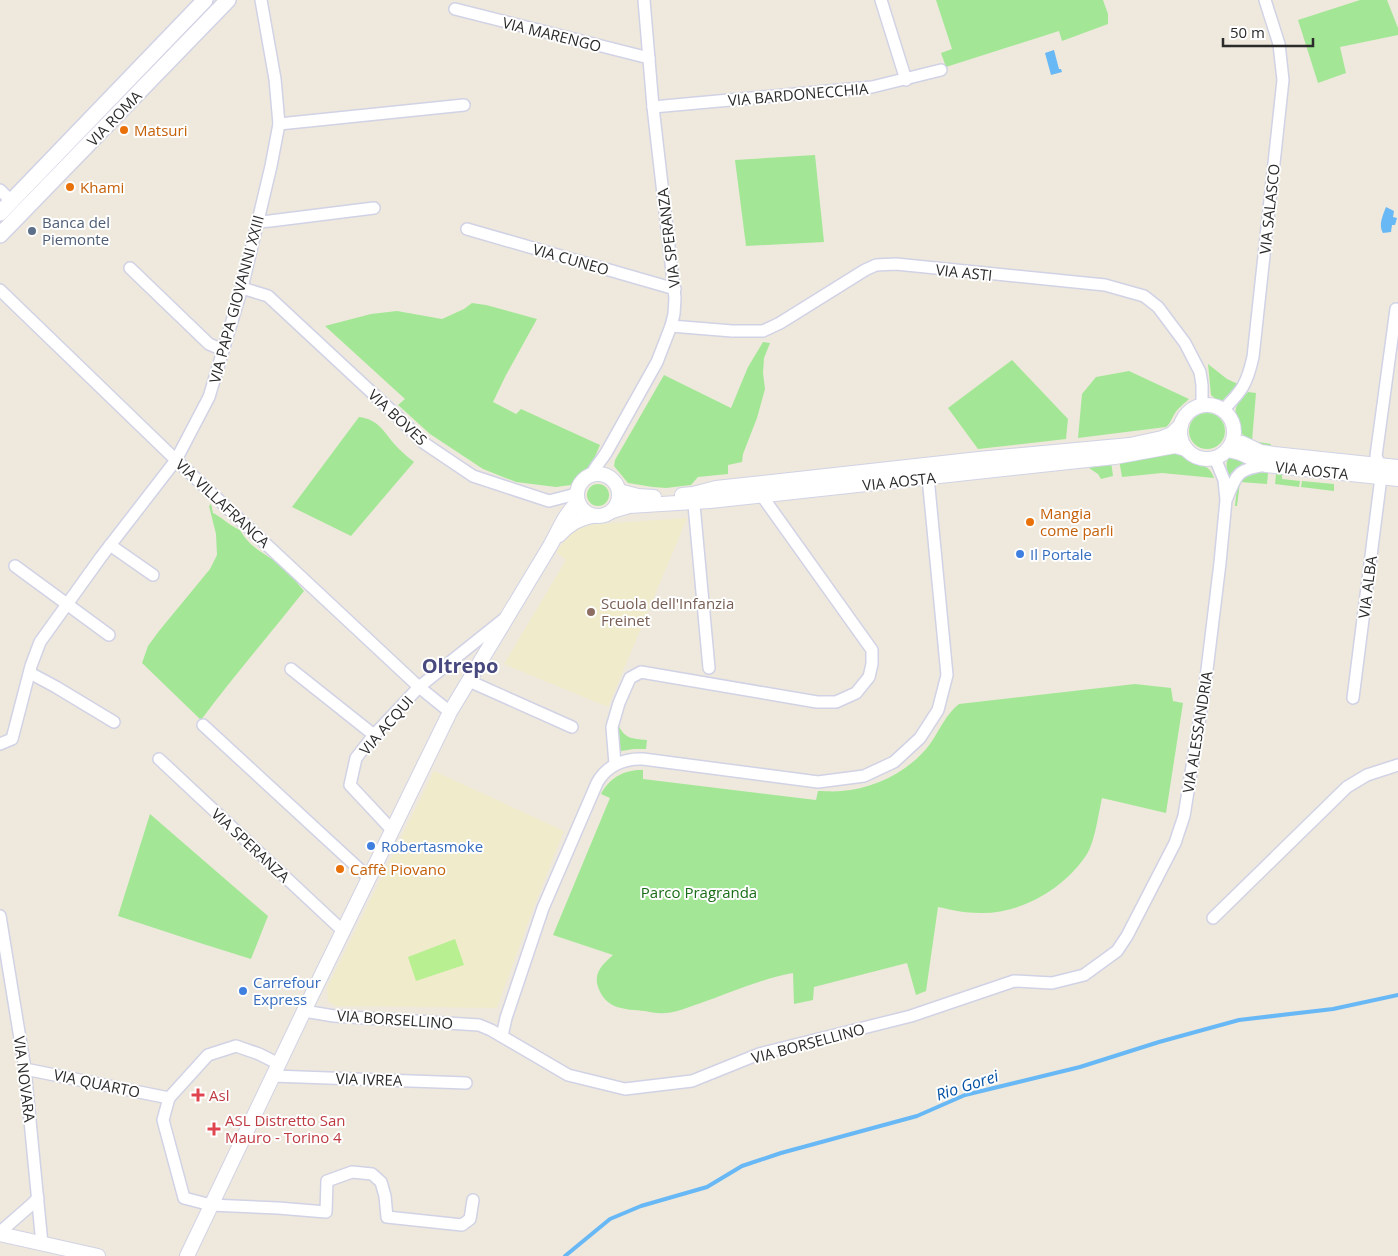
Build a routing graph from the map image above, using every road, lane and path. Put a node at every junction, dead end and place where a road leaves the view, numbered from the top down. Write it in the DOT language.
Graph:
graph roads {
  1 [pos="206,0"];
  2 [pos="228,0"];
  3 [pos="261,0"];
  4 [pos="644,0"];
  5 [pos="881,0"];
  6 [pos="1266,0"];
  7 [pos="455,9"];
  8 [pos="649,58"];
  9 [pos="941,70"];
  10 [pos="906,80"];
  11 [pos="464,105"];
  12 [pos="653,107"];
  13 [pos="278,124"];
  14 [pos="0,190"];
  15 [pos="11,201"];
  16 [pos="374,208"];
  17 [pos="0,213"];
  18 [pos="257,222"];
  19 [pos="467,229"];
  20 [pos="0,235"];
  21 [pos="130,268"];
  22 [pos="242,288"];
  23 [pos="675,289"];
  24 [pos="0,290"];
  25 [pos="1396,310"];
  26 [pos="671,326"];
  27 [pos="222,350"];
  28 [pos="1202,406"];
  29 [pos="1223,410"];
  30 [pos="1181,426"];
  31 [pos="1234,436"];
  32 [pos="1186,449"];
  33 [pos="1228,450"];
  34 [pos="1215,458"];
  35 [pos="176,460"];
  36 [pos="1020,461"];
  37 [pos="1266,465"];
  38 [pos="1398,467"];
  39 [pos="598,469"];
  40 [pos="1381,471"];
  41 [pos="928,477"];
  42 [pos="1398,478"];
  43 [pos="619,491"];
  44 [pos="762,496"];
  45 [pos="577,498"];
  46 [pos="693,498"];
  47 [pos="1226,500"];
  48 [pos="612,511"];
  49 [pos="593,516"];
  50 [pos="552,543"];
  51 [pos="110,545"];
  52 [pos="15,566"];
  53 [pos="152,575"];
  54 [pos="67,604"];
  55 [pos="508,616"];
  56 [pos="109,634"];
  57 [pos="709,668"];
  58 [pos="291,669"];
  59 [pos="30,673"];
  60 [pos="469,681"];
  61 [pos="419,687"];
  62 [pos="1353,698"];
  63 [pos="450,712"];
  64 [pos="114,722"];
  65 [pos="203,725"];
  66 [pos="572,727"];
  67 [pos="374,735"];
  68 [pos="0,744"];
  69 [pos="159,759"];
  70 [pos="615,764"];
  71 [pos="1398,765"];
  72 [pos="392,830"];
  73 [pos="369,878"];
  74 [pos="0,916"];
  75 [pos="1214,918"];
  76 [pos="343,931"];
  77 [pos="1084,975"];
  78 [pos="304,1011"];
  79 [pos="502,1036"];
  80 [pos="25,1069"];
  81 [pos="276,1070"];
  82 [pos="466,1083"];
  83 [pos="169,1098"];
  84 [pos="38,1198"];
  85 [pos="473,1200"];
  86 [pos="211,1205"];
  87 [pos="0,1233"];
  88 [pos="42,1244"];
  89 [pos="98,1256"];
  90 [pos="186,1256"];
  1 -- 15 [label="main road, VIA ROMA"];
  2 -- 20 [label="main road, VIA ROMA"];
  3 -- 13 [label="street, VIA PAPA GIOVANNI XXIII"];
  4 -- 8 [label="street, VIA SPERANZA"];
  5 -- 10 [label="street"];
  6 -- 29 [label="street, VIA SALASCO"];
  7 -- 8 [label="street, VIA MARENGO"];
  8 -- 12 [label="street, VIA SPERANZA"];
  9 -- 10 [label="street, VIA BARDONECCHIA"];
  10 -- 12 [label="street, VIA BARDONECCHIA"];
  11 -- 13 [label="street"];
  12 -- 23 [label="street, VIA SPERANZA"];
  13 -- 18 [label="street, VIA PAPA GIOVANNI XXIII"];
  14 -- 15 [label="street"];
  15 -- 17 [label="main road, VIA ROMA"];
  16 -- 18 [label="street"];
  18 -- 22 [label="street, VIA PAPA GIOVANNI XXIII"];
  19 -- 23 [label="street, VIA CUNEO"];
  21 -- 27 [label="street"];
  22 -- 27 [label="street, VIA PAPA GIOVANNI XXIII"];
  22 -- 45 [label="street, VIA BOVES"];
  23 -- 26 [label="street, VIA SPERANZA"];
  24 -- 35 [label="street, VIA VILLAFRANCA"];
  25 -- 40 [label="street"];
  26 -- 28 [label="street, VIA ASTI"];
  26 -- 39 [label="street, VIA SPERANZA"];
  27 -- 35 [label="street, VIA PAPA GIOVANNI XXIII"];
  28 -- 29 [label="street"];
  28 -- 30 [label="street"];
  29 -- 31 [label="street"];
  30 -- 32 [label="street"];
  30 -- 36 [label="street, VIA AOSTA"];
  31 -- 33 [label="street"];
  31 -- 40 [label="street, VIA AOSTA"];
  32 -- 34 [label="street"];
  32 -- 36 [label="street, VIA AOSTA"];
  33 -- 34 [label="street"];
  33 -- 37 [label="street, VIA AOSTA"];
  34 -- 47 [label="street, VIA ALESSANDRIA"];
  35 -- 51 [label="street, VIA PAPA GIOVANNI XXIII"];
  35 -- 61 [label="street, VIA VILLAFRANCA"];
  36 -- 41 [label="street, VIA AOSTA"];
  36 -- 46 [label="street, VIA AOSTA"];
  37 -- 40 [label="street, VIA AOSTA"];
  37 -- 47 [label="street"];
  38 -- 40 [label="street, VIA AOSTA"];
  39 -- 43 [label="street"];
  39 -- 45 [label="street"];
  40 -- 42 [label="street, VIA AOSTA"];
  40 -- 62 [label="street, VIA ALBA"];
  41 -- 44 [label="street, VIA AOSTA"];
  41 -- 70 [label="street"];
  43 -- 46 [label="street, VIA AOSTA"];
  43 -- 48 [label="street"];
  44 -- 46 [label="street, VIA AOSTA"];
  44 -- 70 [label="street"];
  45 -- 49 [label="street"];
  45 -- 50 [label="street"];
  46 -- 48 [label="street, VIA AOSTA"];
  46 -- 57 [label="street"];
  47 -- 77 [label="street, VIA ALESSANDRIA"];
  48 -- 49 [label="street"];
  49 -- 50 [label="street"];
  50 -- 55 [label="street"];
  51 -- 53 [label="street"];
  51 -- 54 [label="street, VIA PAPA GIOVANNI XXIII"];
  52 -- 54 [label="street"];
  54 -- 56 [label="street"];
  54 -- 59 [label="street, VIA PAPA GIOVANNI XXIII"];
  55 -- 60 [label="street"];
  55 -- 61 [label="street, VIA ACQUI"];
  58 -- 67 [label="street"];
  59 -- 64 [label="street"];
  59 -- 68 [label="street, VIA PAPA GIOVANNI XXIII"];
  60 -- 63 [label="street"];
  60 -- 66 [label="street"];
  61 -- 63 [label="street, VIA VILLAFRANCA"];
  61 -- 67 [label="street, VIA ACQUI"];
  63 -- 72 [label="street"];
  65 -- 73 [label="street"];
  67 -- 72 [label="street, VIA ACQUI"];
  69 -- 76 [label="street, VIA SPERANZA"];
  70 -- 79 [label="street"];
  71 -- 75 [label="street"];
  72 -- 73 [label="street"];
  73 -- 76 [label="street"];
  74 -- 80 [label="street, VIA NOVARA"];
  76 -- 78 [label="street"];
  77 -- 79 [label="street, VIA BORSELLINO"];
  78 -- 79 [label="street, VIA BORSELLINO"];
  78 -- 81 [label="street"];
  80 -- 83 [label="street, VIA QUARTO"];
  80 -- 84 [label="street, VIA NOVARA"];
  81 -- 82 [label="street, VIA IVREA"];
  81 -- 83 [label="street"];
  81 -- 86 [label="street"];
  83 -- 86 [label="street"];
  84 -- 87 [label="street"];
  84 -- 88 [label="street, VIA NOVARA"];
  85 -- 86 [label="street"];
  86 -- 90 [label="street"];
  87 -- 88 [label="street"];
  88 -- 89 [label="street"];
}
